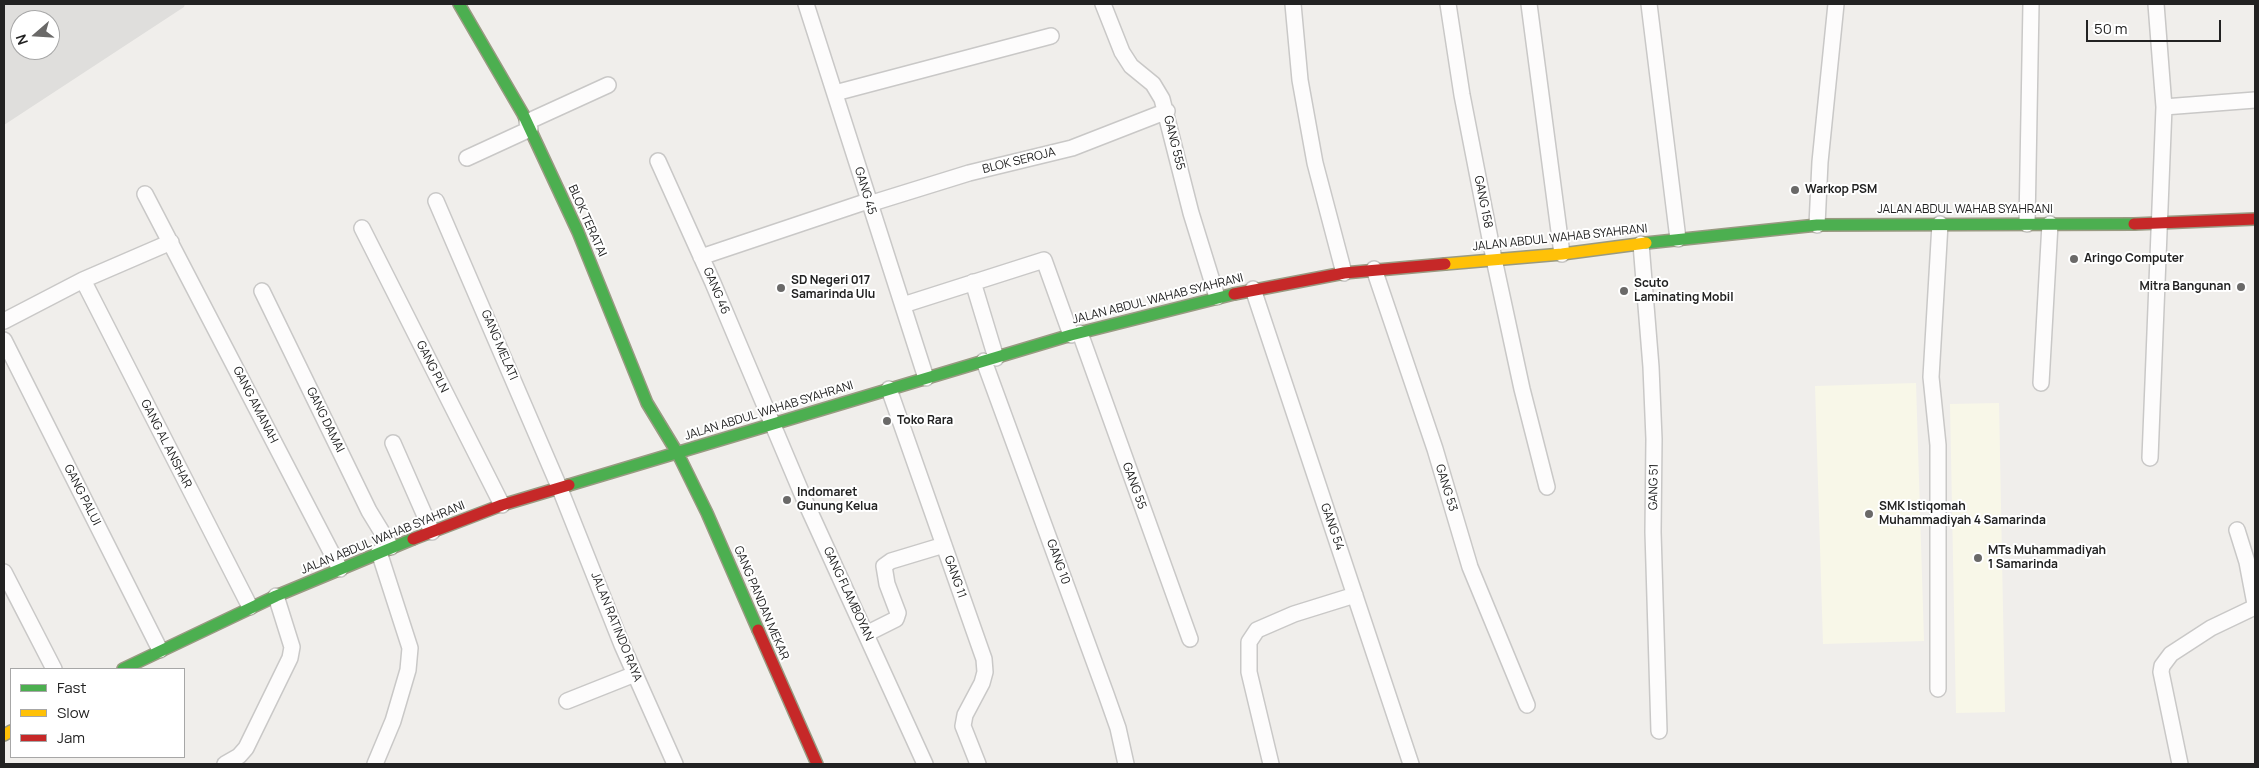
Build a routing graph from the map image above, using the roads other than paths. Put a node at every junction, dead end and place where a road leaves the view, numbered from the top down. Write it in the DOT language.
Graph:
graph roads {
  1 [pos="459,4"];
  2 [pos="806,4"];
  3 [pos="1103,4"];
  4 [pos="1293,4"];
  5 [pos="1448,4"];
  6 [pos="1529,4"];
  7 [pos="1648,4"];
  8 [pos="1836,4"];
  9 [pos="2031,4"];
  10 [pos="2156,4"];
  11 [pos="1051,36"];
  12 [pos="608,85"];
  13 [pos="835,93"];
  14 [pos="2255,100"];
  15 [pos="2164,107"];
  16 [pos="1167,111"];
  17 [pos="528,126"];
  18 [pos="466,158"];
  19 [pos="658,161"];
  20 [pos="145,194"];
  21 [pos="436,201"];
  22 [pos="869,202"];
  23 [pos="2255,219"];
  24 [pos="1940,224"];
  25 [pos="2027,224"];
  26 [pos="2050,224"];
  27 [pos="2160,224"];
  28 [pos="1817,225"];
  29 [pos="362,228"];
  30 [pos="1678,239"];
  31 [pos="171,242"];
  32 [pos="1641,244"];
  33 [pos="1562,254"];
  34 [pos="701,257"];
  35 [pos="1494,259"];
  36 [pos="1374,269"];
  37 [pos="1344,273"];
  38 [pos="83,280"];
  39 [pos="974,282"];
  40 [pos="1254,289"];
  41 [pos="262,291"];
  42 [pos="1217,296"];
  43 [pos="903,305"];
  44 [pos="4,321"];
  45 [pos="1075,334"];
  46 [pos="4,340"];
  47 [pos="990,359"];
  48 [pos="926,378"];
  49 [pos="2041,383"];
  50 [pos="889,389"];
  51 [pos="771,424"];
  52 [pos="393,443"];
  53 [pos="678,454"];
  54 [pos="2150,458"];
  55 [pos="1548,487"];
  56 [pos="560,489"];
  57 [pos="502,505"];
  58 [pos="2237,530"];
  59 [pos="432,532"];
  60 [pos="944,545"];
  61 [pos="385,550"];
  62 [pos="340,569"];
  63 [pos="4,572"];
  64 [pos="1355,595"];
  65 [pos="276,596"];
  66 [pos="2255,605"];
  67 [pos="250,607"];
  68 [pos="866,634"];
  69 [pos="1190,639"];
  70 [pos="160,650"];
  71 [pos="53,668"];
  72 [pos="125,668"];
  73 [pos="635,674"];
  74 [pos="1938,689"];
  75 [pos="567,701"];
  76 [pos="1526,704"];
  77 [pos="1659,731"];
  78 [pos="225,764"];
  79 [pos="375,764"];
  80 [pos="675,764"];
  81 [pos="817,764"];
  82 [pos="925,764"];
  83 [pos="978,764"];
  84 [pos="1126,764"];
  85 [pos="1271,764"];
  86 [pos="1411,764"];
  87 [pos="2180,764"];
  1 -- 17 [label="main road, BLOK TERATAI"];
  2 -- 13 [label="street, GANG 45"];
  3 -- 16 [label="street, GANG 555"];
  4 -- 37 [label="street"];
  5 -- 35 [label="street, GANG 158"];
  6 -- 33 [label="street"];
  7 -- 30 [label="street"];
  8 -- 28 [label="street"];
  9 -- 25 [label="street"];
  10 -- 15 [label="street"];
  11 -- 13 [label="street"];
  12 -- 17 [label="street"];
  13 -- 22 [label="street, GANG 45"];
  14 -- 15 [label="street"];
  15 -- 27 [label="street"];
  16 -- 22 [label="street, BLOK SEROJA"];
  16 -- 42 [label="street, GANG 555"];
  17 -- 18 [label="street"];
  17 -- 53 [label="main road, BLOK TERATAI"];
  19 -- 34 [label="street, GANG 46"];
  20 -- 31 [label="street, GANG AMANAH"];
  21 -- 56 [label="street, GANG MELATI"];
  22 -- 34 [label="street, BLOK SEROJA"];
  22 -- 43 [label="street, GANG 45"];
  23 -- 27 [label="main road, JALAN ABDUL WAHAB SYAHRANI"];
  24 -- 25 [label="main road, JALAN ABDUL WAHAB SYAHRANI"];
  24 -- 28 [label="main road, JALAN ABDUL WAHAB SYAHRANI"];
  24 -- 74 [label="street"];
  25 -- 26 [label="main road, JALAN ABDUL WAHAB SYAHRANI"];
  26 -- 27 [label="main road, JALAN ABDUL WAHAB SYAHRANI"];
  26 -- 49 [label="street"];
  27 -- 54 [label="street"];
  28 -- 30 [label="main road, JALAN ABDUL WAHAB SYAHRANI"];
  29 -- 57 [label="street, GANG PLN"];
  30 -- 32 [label="main road, JALAN ABDUL WAHAB SYAHRANI"];
  31 -- 38 [label="street"];
  31 -- 62 [label="street, GANG AMANAH"];
  32 -- 33 [label="main road, JALAN ABDUL WAHAB SYAHRANI"];
  32 -- 77 [label="street, GANG 51"];
  33 -- 35 [label="main road, JALAN ABDUL WAHAB SYAHRANI"];
  34 -- 51 [label="street, GANG 46"];
  35 -- 36 [label="main road, JALAN ABDUL WAHAB SYAHRANI"];
  35 -- 55 [label="street, GANG 158"];
  36 -- 37 [label="main road, JALAN ABDUL WAHAB SYAHRANI"];
  36 -- 76 [label="street, GANG 53"];
  37 -- 40 [label="main road, JALAN ABDUL WAHAB SYAHRANI"];
  38 -- 44 [label="street"];
  38 -- 67 [label="street, GANG AL ANSHAR"];
  39 -- 43 [label="street"];
  39 -- 45 [label="street, GANG 55"];
  39 -- 47 [label="street, GANG 10"];
  40 -- 42 [label="main road, JALAN ABDUL WAHAB SYAHRANI"];
  40 -- 64 [label="street, GANG 54"];
  41 -- 61 [label="street, GANG DAMAI"];
  42 -- 45 [label="main road, JALAN ABDUL WAHAB SYAHRANI"];
  43 -- 48 [label="street, GANG 45"];
  45 -- 47 [label="main road, JALAN ABDUL WAHAB SYAHRANI"];
  45 -- 69 [label="street, GANG 55"];
  46 -- 70 [label="street, GANG PALUI"];
  47 -- 48 [label="main road, JALAN ABDUL WAHAB SYAHRANI"];
  47 -- 84 [label="street, GANG 10"];
  48 -- 50 [label="main road, JALAN ABDUL WAHAB SYAHRANI"];
  50 -- 51 [label="main road, JALAN ABDUL WAHAB SYAHRANI"];
  50 -- 60 [label="street, GANG 11"];
  51 -- 53 [label="main road, JALAN ABDUL WAHAB SYAHRANI"];
  51 -- 68 [label="street, GANG FLAMBOYAN"];
  52 -- 59 [label="street"];
  53 -- 56 [label="main road, JALAN ABDUL WAHAB SYAHRANI"];
  53 -- 81 [label="main road, GANG PANDAN MEKAR"];
  56 -- 57 [label="main road, JALAN ABDUL WAHAB SYAHRANI"];
  56 -- 73 [label="street, JALAN RATINDO RAYA"];
  57 -- 59 [label="main road, JALAN ABDUL WAHAB SYAHRANI"];
  58 -- 66 [label="street"];
  59 -- 61 [label="main road, JALAN ABDUL WAHAB SYAHRANI"];
  60 -- 68 [label="street"];
  60 -- 83 [label="street, GANG 11"];
  61 -- 62 [label="main road, JALAN ABDUL WAHAB SYAHRANI"];
  61 -- 79 [label="street, GANG DAMAI"];
  62 -- 65 [label="main road, JALAN ABDUL WAHAB SYAHRANI"];
  63 -- 71 [label="street"];
  64 -- 85 [label="street"];
  64 -- 86 [label="street, GANG 54"];
  65 -- 67 [label="main road, JALAN ABDUL WAHAB SYAHRANI"];
  65 -- 78 [label="street"];
  66 -- 87 [label="street"];
  67 -- 70 [label="main road, JALAN ABDUL WAHAB SYAHRANI"];
  68 -- 82 [label="street, GANG FLAMBOYAN"];
  70 -- 72 [label="main road, JALAN ABDUL WAHAB SYAHRANI"];
  73 -- 75 [label="street"];
  73 -- 80 [label="street, JALAN RATINDO RAYA"];
}
